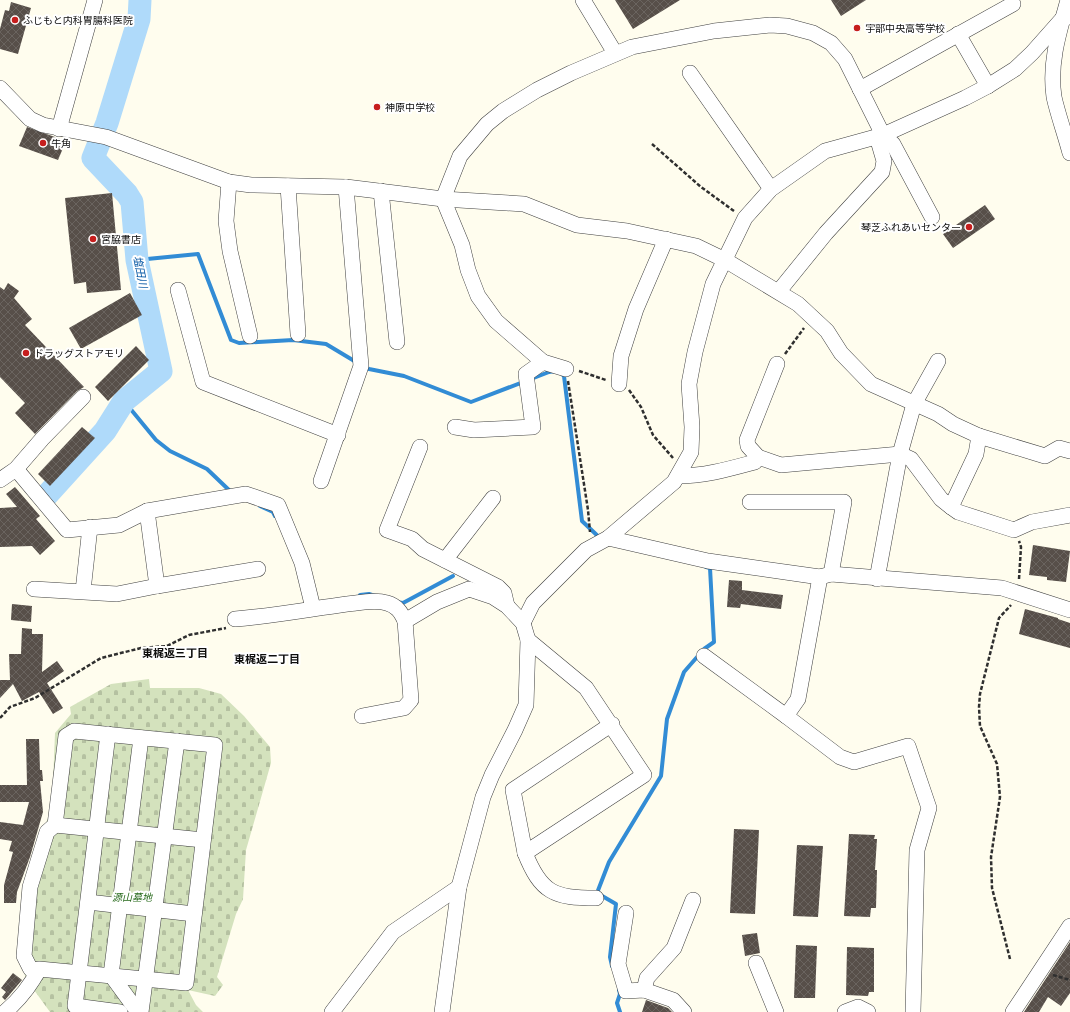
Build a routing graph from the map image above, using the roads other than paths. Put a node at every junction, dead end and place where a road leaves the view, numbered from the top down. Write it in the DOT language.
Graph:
graph roads {
  1 [pos="95,0"];
  2 [pos="583,0"];
  3 [pos="1068,0"];
  4 [pos="1013,4"];
  5 [pos="1066,17"];
  6 [pos="958,34"];
  7 [pos="615,53"];
  8 [pos="690,73"];
  9 [pos="988,86"];
  10 [pos="0,88"];
  11 [pos="860,89"];
  12 [pos="59,129"];
  13 [pos="880,136"];
  14 [pos="1070,153"];
  15 [pos="228,182"];
  16 [pos="288,186"];
  17 [pos="346,187"];
  18 [pos="771,189"];
  19 [pos="381,191"];
  20 [pos="443,199"];
  21 [pos="932,217"];
  22 [pos="666,239"];
  23 [pos="725,260"];
  24 [pos="178,290"];
  25 [pos="778,291"];
  26 [pos="298,334"];
  27 [pos="250,336"];
  28 [pos="397,342"];
  29 [pos="938,361"];
  30 [pos="543,362"];
  31 [pos="777,364"];
  32 [pos="566,369"];
  33 [pos="619,384"];
  34 [pos="83,397"];
  35 [pos="914,404"];
  36 [pos="455,427"];
  37 [pos="338,435"];
  38 [pos="979,436"];
  39 [pos="420,447"];
  40 [pos="1070,451"];
  41 [pos="900,454"];
  42 [pos="758,457"];
  43 [pos="16,469"];
  44 [pos="680,472"];
  45 [pos="0,480"];
  46 [pos="322,481"];
  47 [pos="493,498"];
  48 [pos="750,502"];
  49 [pos="951,507"];
  50 [pos="147,511"];
  51 [pos="1070,515"];
  52 [pos="90,527"];
  53 [pos="608,538"];
  54 [pos="445,560"];
  55 [pos="258,569"];
  56 [pos="826,575"];
  57 [pos="876,579"];
  58 [pos="157,586"];
  59 [pos="34,589"];
  60 [pos="83,592"];
  61 [pos="507,606"];
  62 [pos="313,608"];
  63 [pos="1070,610"];
  64 [pos="235,620"];
  65 [pos="405,621"];
  66 [pos="523,623"];
  67 [pos="528,640"];
  68 [pos="704,656"];
  69 [pos="362,716"];
  70 [pos="786,716"];
  71 [pos="612,724"];
  72 [pos="108,734"];
  73 [pos="141,738"];
  74 [pos="177,741"];
  75 [pos="55,825"];
  76 [pos="96,829"];
  77 [pos="129,832"];
  78 [pos="165,836"];
  79 [pos="203,840"];
  80 [pos="525,853"];
  81 [pos="459,887"];
  82 [pos="596,898"];
  83 [pos="694,900"];
  84 [pos="88,902"];
  85 [pos="120,905"];
  86 [pos="155,909"];
  87 [pos="626,913"];
  88 [pos="194,914"];
  89 [pos="1070,926"];
  90 [pos="756,964"];
  91 [pos="79,972"];
  92 [pos="111,975"];
  93 [pos="145,979"];
  94 [pos="33,980"];
  95 [pos="644,990"];
  96 [pos="5,1012"];
  97 [pos="120,1012"];
  98 [pos="140,1012"];
  99 [pos="332,1012"];
  100 [pos="442,1012"];
  101 [pos="684,1012"];
  102 [pos="776,1012"];
  103 [pos="845,1012"];
  104 [pos="868,1012"];
  105 [pos="912,1012"];
  106 [pos="1013,1012"];
  1 -- 12 [label="street"];
  2 -- 7 [label="street"];
  3 -- 5 [label="street"];
  4 -- 6 [label="street"];
  5 -- 9 [label="street"];
  5 -- 14 [label="street"];
  6 -- 9 [label="street"];
  6 -- 11 [label="street"];
  7 -- 11 [label="street"];
  7 -- 20 [label="street"];
  8 -- 18 [label="street"];
  9 -- 13 [label="street"];
  10 -- 12 [label="street"];
  11 -- 13 [label="street"];
  12 -- 15 [label="street"];
  13 -- 18 [label="street"];
  13 -- 21 [label="street"];
  13 -- 25 [label="street"];
  15 -- 16 [label="street"];
  15 -- 27 [label="street"];
  16 -- 17 [label="street"];
  16 -- 26 [label="street"];
  17 -- 19 [label="street"];
  17 -- 37 [label="street"];
  18 -- 23 [label="street"];
  19 -- 20 [label="street"];
  19 -- 28 [label="street"];
  20 -- 22 [label="street"];
  20 -- 30 [label="street"];
  22 -- 23 [label="street"];
  22 -- 33 [label="street"];
  23 -- 25 [label="street"];
  23 -- 44 [label="street"];
  24 -- 37 [label="street"];
  25 -- 35 [label="street"];
  29 -- 35 [label="street"];
  30 -- 32 [label="street"];
  30 -- 36 [label="street"];
  31 -- 42 [label="street"];
  34 -- 43 [label="street"];
  35 -- 38 [label="street"];
  35 -- 41 [label="street"];
  37 -- 46 [label="street"];
  38 -- 40 [label="street"];
  38 -- 49 [label="street"];
  39 -- 54 [label="street"];
  41 -- 42 [label="street"];
  41 -- 49 [label="street"];
  41 -- 57 [label="street"];
  42 -- 44 [label="street"];
  43 -- 45 [label="street"];
  43 -- 52 [label="street"];
  44 -- 53 [label="street"];
  47 -- 54 [label="street"];
  48 -- 56 [label="street"];
  49 -- 51 [label="street"];
  50 -- 52 [label="street"];
  50 -- 58 [label="street"];
  50 -- 62 [label="street"];
  52 -- 60 [label="street"];
  53 -- 56 [label="street"];
  53 -- 66 [label="street"];
  54 -- 61 [label="street"];
  55 -- 58 [label="street"];
  56 -- 57 [label="street"];
  56 -- 70 [label="street"];
  57 -- 63 [label="street"];
  58 -- 60 [label="street"];
  59 -- 60 [label="street"];
  61 -- 65 [label="street"];
  61 -- 66 [label="street"];
  62 -- 64 [label="street"];
  62 -- 65 [label="street"];
  65 -- 69 [label="street"];
  66 -- 67 [label="street"];
  67 -- 71 [label="street"];
  67 -- 81 [label="street"];
  68 -- 70 [label="street"];
  70 -- 105 [label="street"];
  71 -- 80 [label="street"];
  71 -- 80 [label="street"];
  72 -- 73 [label="street"];
  72 -- 75 [label="street"];
  72 -- 76 [label="street"];
  73 -- 74 [label="street"];
  73 -- 77 [label="street"];
  74 -- 78 [label="street"];
  74 -- 79 [label="street"];
  75 -- 76 [label="street"];
  75 -- 94 [label="street"];
  76 -- 77 [label="street"];
  76 -- 84 [label="street"];
  77 -- 78 [label="street"];
  77 -- 85 [label="street"];
  78 -- 79 [label="street"];
  78 -- 86 [label="street"];
  79 -- 88 [label="street"];
  80 -- 82 [label="street"];
  81 -- 99 [label="street"];
  81 -- 100 [label="street"];
  83 -- 95 [label="street"];
  84 -- 85 [label="street"];
  84 -- 91 [label="street"];
  85 -- 86 [label="street"];
  85 -- 92 [label="street"];
  86 -- 88 [label="street"];
  86 -- 93 [label="street"];
  87 -- 95 [label="street"];
  88 -- 93 [label="street"];
  89 -- 106 [label="street"];
  90 -- 102 [label="street"];
  91 -- 92 [label="street"];
  91 -- 94 [label="street"];
  91 -- 97 [label="street"];
  92 -- 93 [label="street"];
  92 -- 98 [label="street"];
  93 -- 98 [label="street"];
  94 -- 96 [label="street"];
  95 -- 101 [label="street"];
  103 -- 104 [label="street"];
}
